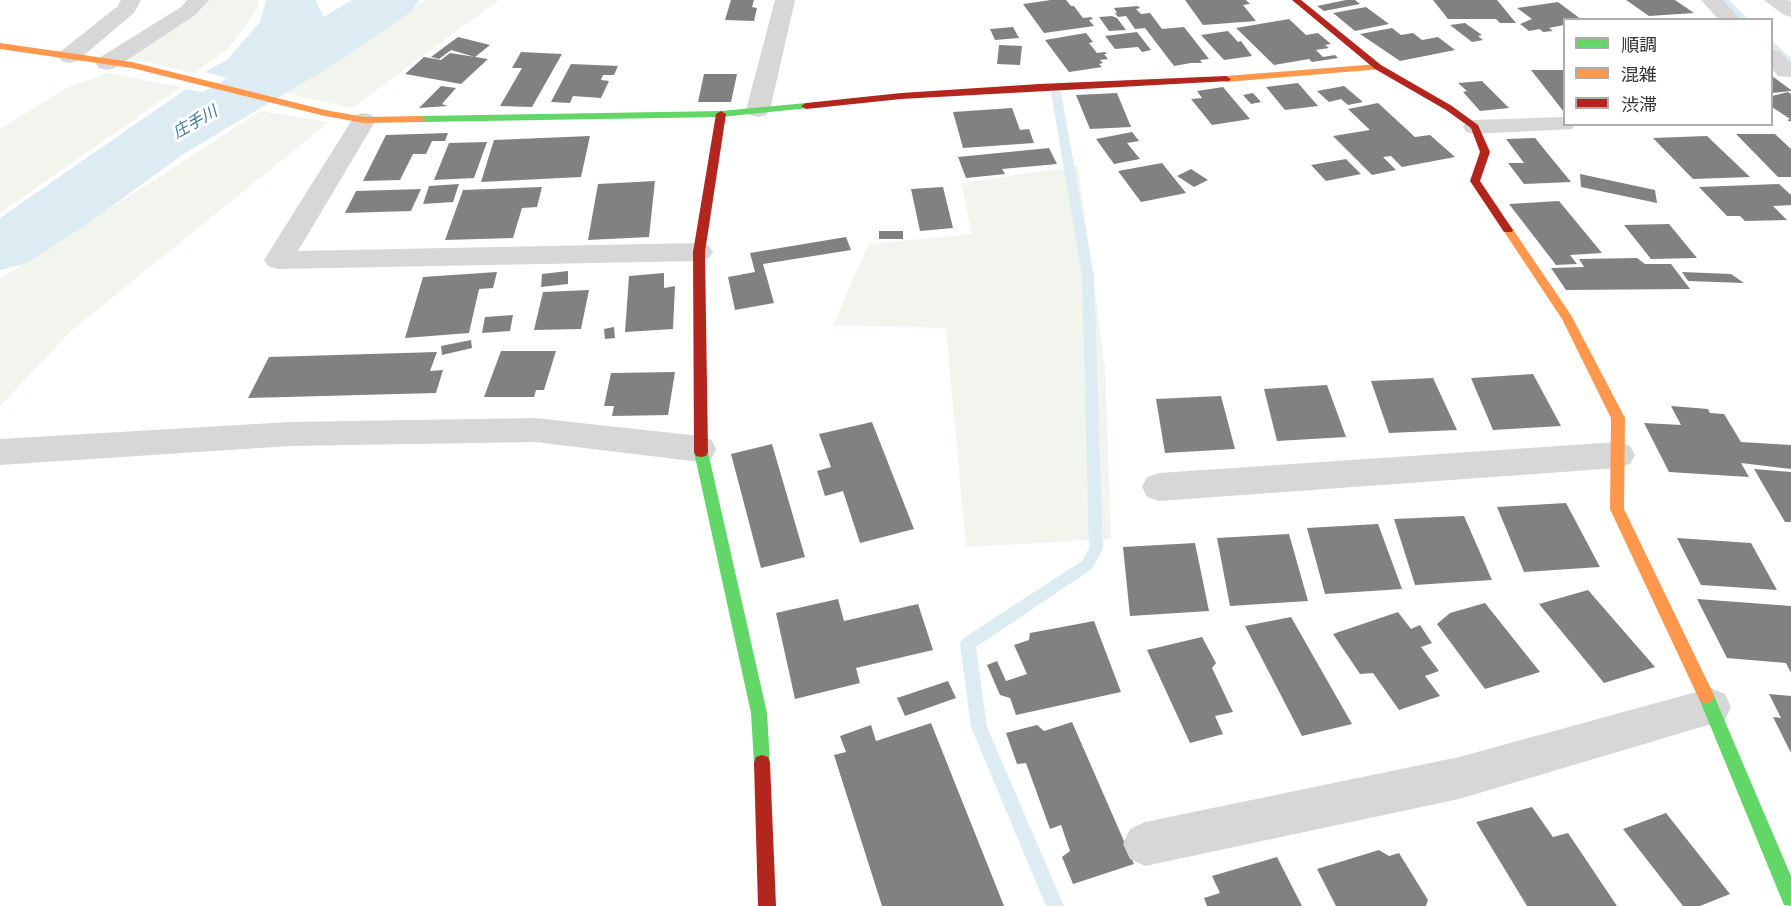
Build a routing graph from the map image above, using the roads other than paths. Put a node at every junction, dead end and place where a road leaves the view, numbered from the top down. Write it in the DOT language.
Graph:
graph roads {
  1 [pos="131,0"];
  2 [pos="199,0"];
  3 [pos="785,0"];
  4 [pos="1296,0"];
  5 [pos="1711,0"];
  6 [pos="1774,0"];
  7 [pos="1791,11"];
  8 [pos="1729,18"];
  9 [pos="0,46"];
  10 [pos="69,56"];
  11 [pos="107,63"];
  12 [pos="1378,67"];
  13 [pos="758,110"];
  14 [pos="721,114"];
  15 [pos="364,120"];
  16 [pos="1563,124"];
  17 [pos="1475,127"];
  18 [pos="699,252"];
  19 [pos="700,450"];
  20 [pos="0,452"];
  21 [pos="1618,455"];
  22 [pos="1160,487"];
  23 [pos="1712,707"];
  24 [pos="1145,844"];
  25 [pos="1791,898"];
  26 [pos="767,906"];
  1 -- 10 [label="street"];
  2 -- 11 [label="street"];
  3 -- 13 [label="street"];
  4 -- 12 [label="street"];
  5 -- 8 [label="street"];
  6 -- 7 [label="street"];
  9 -- 10 [label="street"];
  10 -- 11 [label="street"];
  11 -- 15 [label="street"];
  12 -- 13 [label="street"];
  12 -- 17 [label="street"];
  13 -- 14 [label="street"];
  14 -- 15 [label="street"];
  14 -- 18 [label="street"];
  15 -- 18 [label="street"];
  16 -- 17 [label="street"];
  17 -- 21 [label="street"];
  18 -- 19 [label="street"];
  19 -- 20 [label="street"];
  19 -- 26 [label="street"];
  21 -- 22 [label="street"];
  21 -- 23 [label="street"];
  23 -- 24 [label="street"];
  23 -- 25 [label="street"];
}
